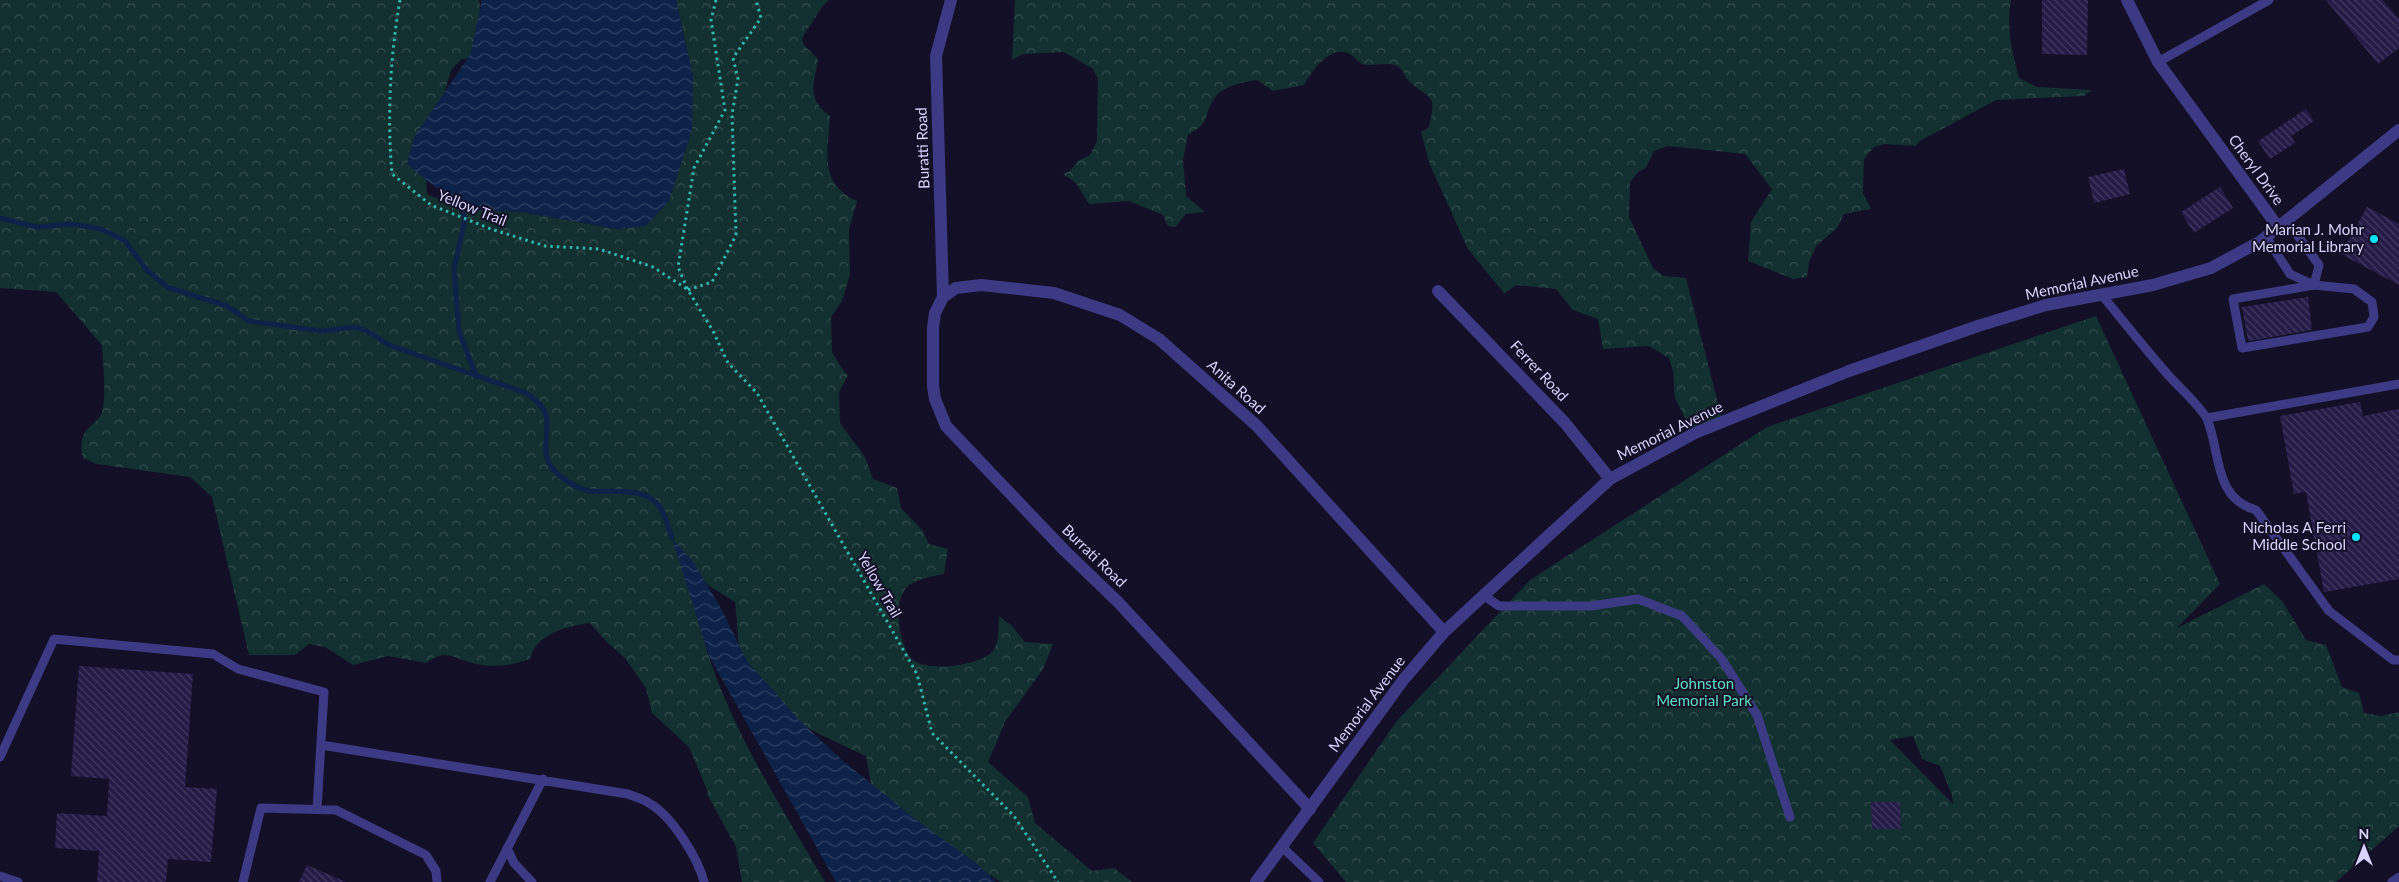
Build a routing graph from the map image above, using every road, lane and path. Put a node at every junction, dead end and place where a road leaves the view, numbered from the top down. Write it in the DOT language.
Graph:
graph roads {
  1 [pos="400,0"];
  2 [pos="716,0"];
  3 [pos="756,0"];
  4 [pos="951,0"];
  5 [pos="2127,0"];
  6 [pos="2269,0"];
  7 [pos="2158,62"];
  8 [pos="2399,130"];
  9 [pos="2282,224"];
  10 [pos="2266,237"];
  11 [pos="2314,285"];
  12 [pos="688,290"];
  13 [pos="1438,291"];
  14 [pos="2101,294"];
  15 [pos="943,297"];
  16 [pos="2399,384"];
  17 [pos="2207,418"];
  18 [pos="1610,479"];
  19 [pos="1483,595"];
  20 [pos="1444,632"];
  21 [pos="2399,660"];
  22 [pos="320,744"];
  23 [pos="0,757"];
  24 [pos="543,779"];
  25 [pos="1310,809"];
  26 [pos="317,810"];
  27 [pos="1790,817"];
  28 [pos="1282,846"];
  29 [pos="507,848"];
  30 [pos="0,876"];
  31 [pos="2399,876"];
  32 [pos="1258,881"];
  33 [pos="18,882"];
  34 [pos="243,882"];
  35 [pos="437,882"];
  36 [pos="490,882"];
  37 [pos="532,882"];
  38 [pos="704,882"];
  39 [pos="1058,882"];
  40 [pos="1319,882"];
  41 [pos="2392,882"];
  1 -- 12 [label="path, Yellow Trail"];
  2 -- 12 [label="path, Yellow Trail"];
  3 -- 12 [label="path"];
  4 -- 15 [label="street, Buratti Road"];
  5 -- 7 [label="street, Cheryl Drive"];
  6 -- 7 [label="lane"];
  7 -- 9 [label="street, Cheryl Drive"];
  8 -- 9 [label="street, Cheryl Drive"];
  9 -- 10 [label="street, Memorial Avenue"];
  9 -- 11 [label="lane"];
  10 -- 11 [label="lane"];
  10 -- 14 [label="street, Memorial Avenue"];
  11 -- 11 [label="lane"];
  12 -- 39 [label="path, Yellow Trail"];
  13 -- 18 [label="street, Ferrer Road"];
  14 -- 17 [label="lane"];
  14 -- 18 [label="street, Memorial Avenue"];
  15 -- 20 [label="street, Anita Road"];
  15 -- 25 [label="street, Burrati Road"];
  16 -- 17 [label="lane"];
  17 -- 21 [label="lane"];
  18 -- 19 [label="street, Memorial Avenue"];
  19 -- 20 [label="street, Memorial Avenue"];
  19 -- 27 [label="lane"];
  20 -- 25 [label="street, Memorial Avenue"];
  22 -- 23 [label="lane"];
  22 -- 24 [label="lane"];
  22 -- 26 [label="lane"];
  24 -- 29 [label="lane"];
  24 -- 38 [label="lane"];
  25 -- 28 [label="street, Memorial Avenue"];
  26 -- 34 [label="lane"];
  26 -- 35 [label="lane"];
  28 -- 32 [label="street, Memorial Avenue"];
  28 -- 40 [label="lane"];
  29 -- 36 [label="lane"];
  29 -- 37 [label="lane"];
  30 -- 33 [label="lane"];
  31 -- 41 [label="lane"];
}
